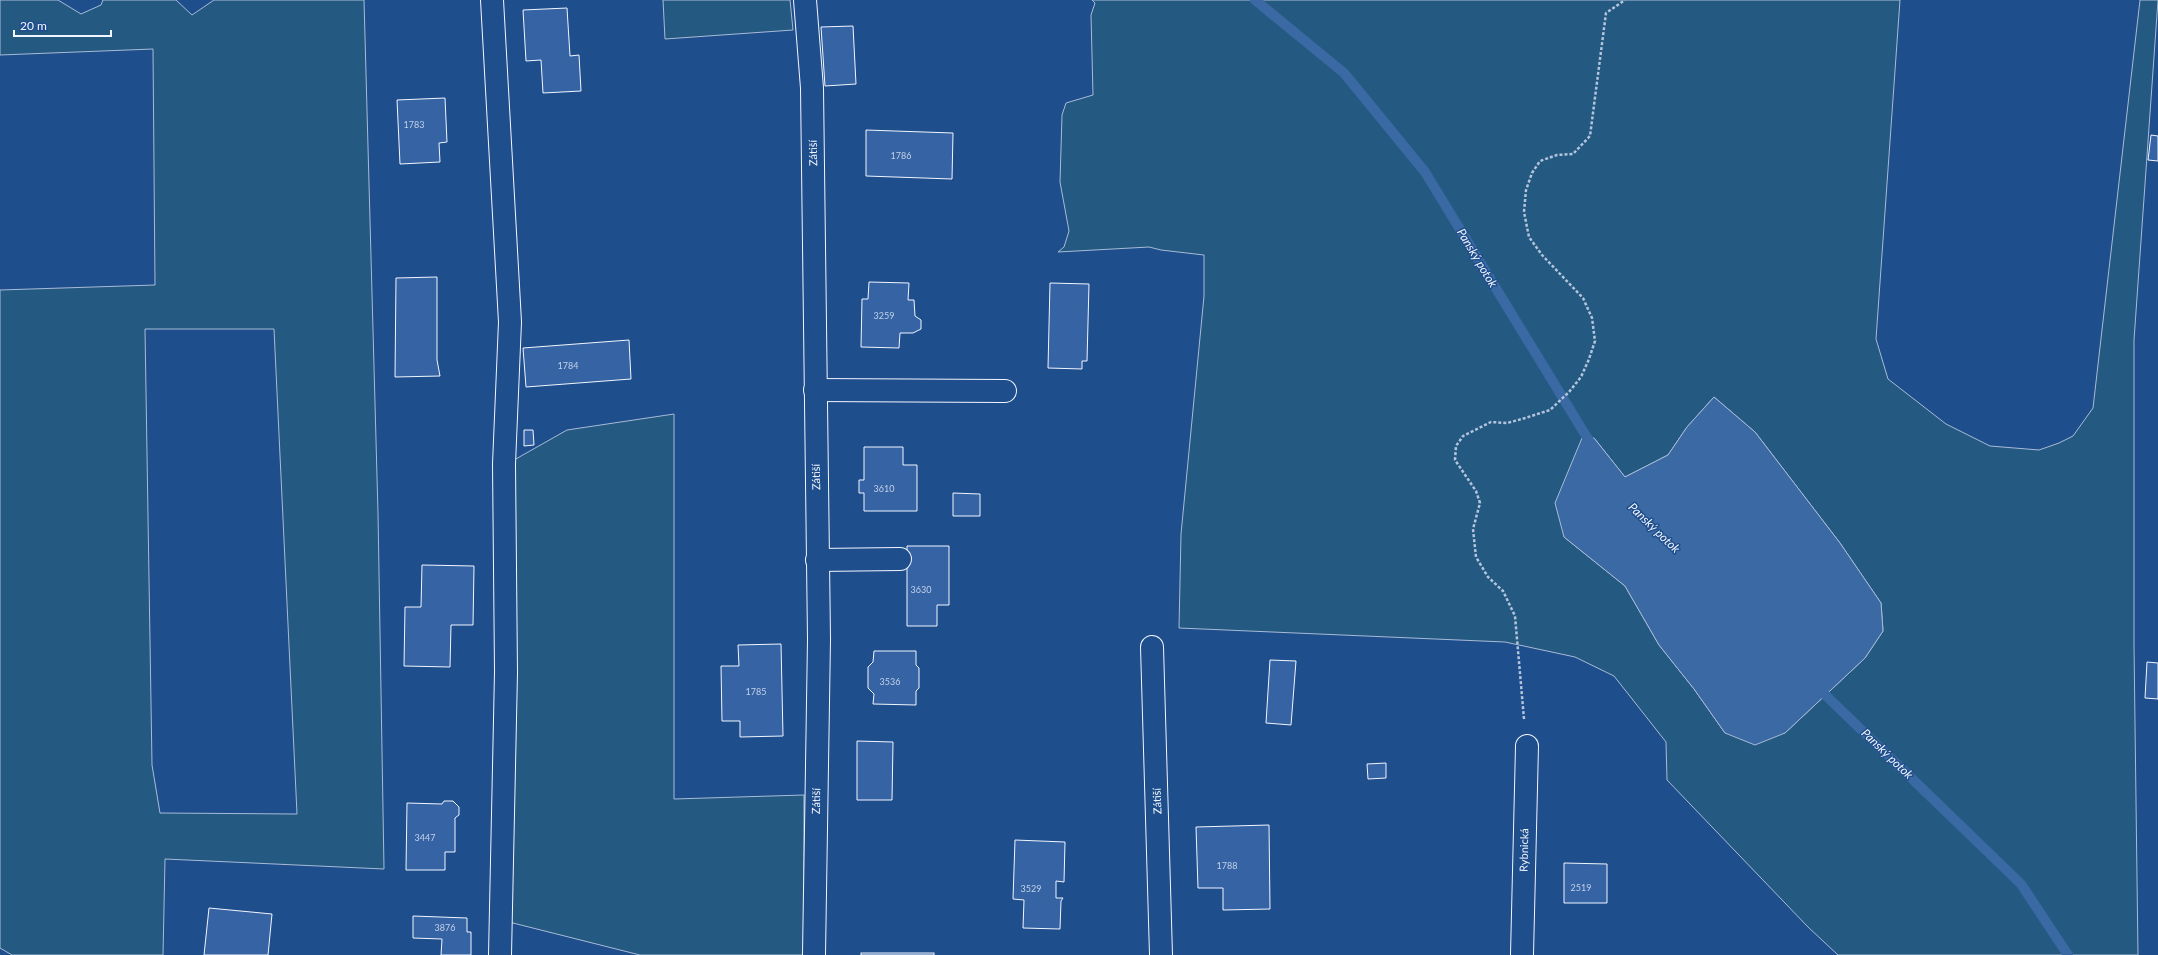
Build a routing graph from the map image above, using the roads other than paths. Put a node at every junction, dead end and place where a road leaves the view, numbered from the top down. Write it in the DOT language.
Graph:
graph roads {
  1 [pos="492,0"];
  2 [pos="805,0"];
  3 [pos="815,390"];
  4 [pos="1005,391"];
  5 [pos="900,559"];
  6 [pos="817,560"];
  7 [pos="1152,647"];
  8 [pos="1527,746"];
  9 [pos="500,955"];
  10 [pos="814,955"];
  11 [pos="1161,955"];
  12 [pos="1522,955"];
  1 -- 9 [label="street"];
  2 -- 3 [label="street, Zátiší"];
  3 -- 4 [label="street"];
  3 -- 6 [label="street, Zátiší"];
  5 -- 6 [label="street"];
  6 -- 10 [label="street, Zátiší"];
  7 -- 11 [label="street, Zátiší"];
  8 -- 12 [label="street, Rybnická"];
}
